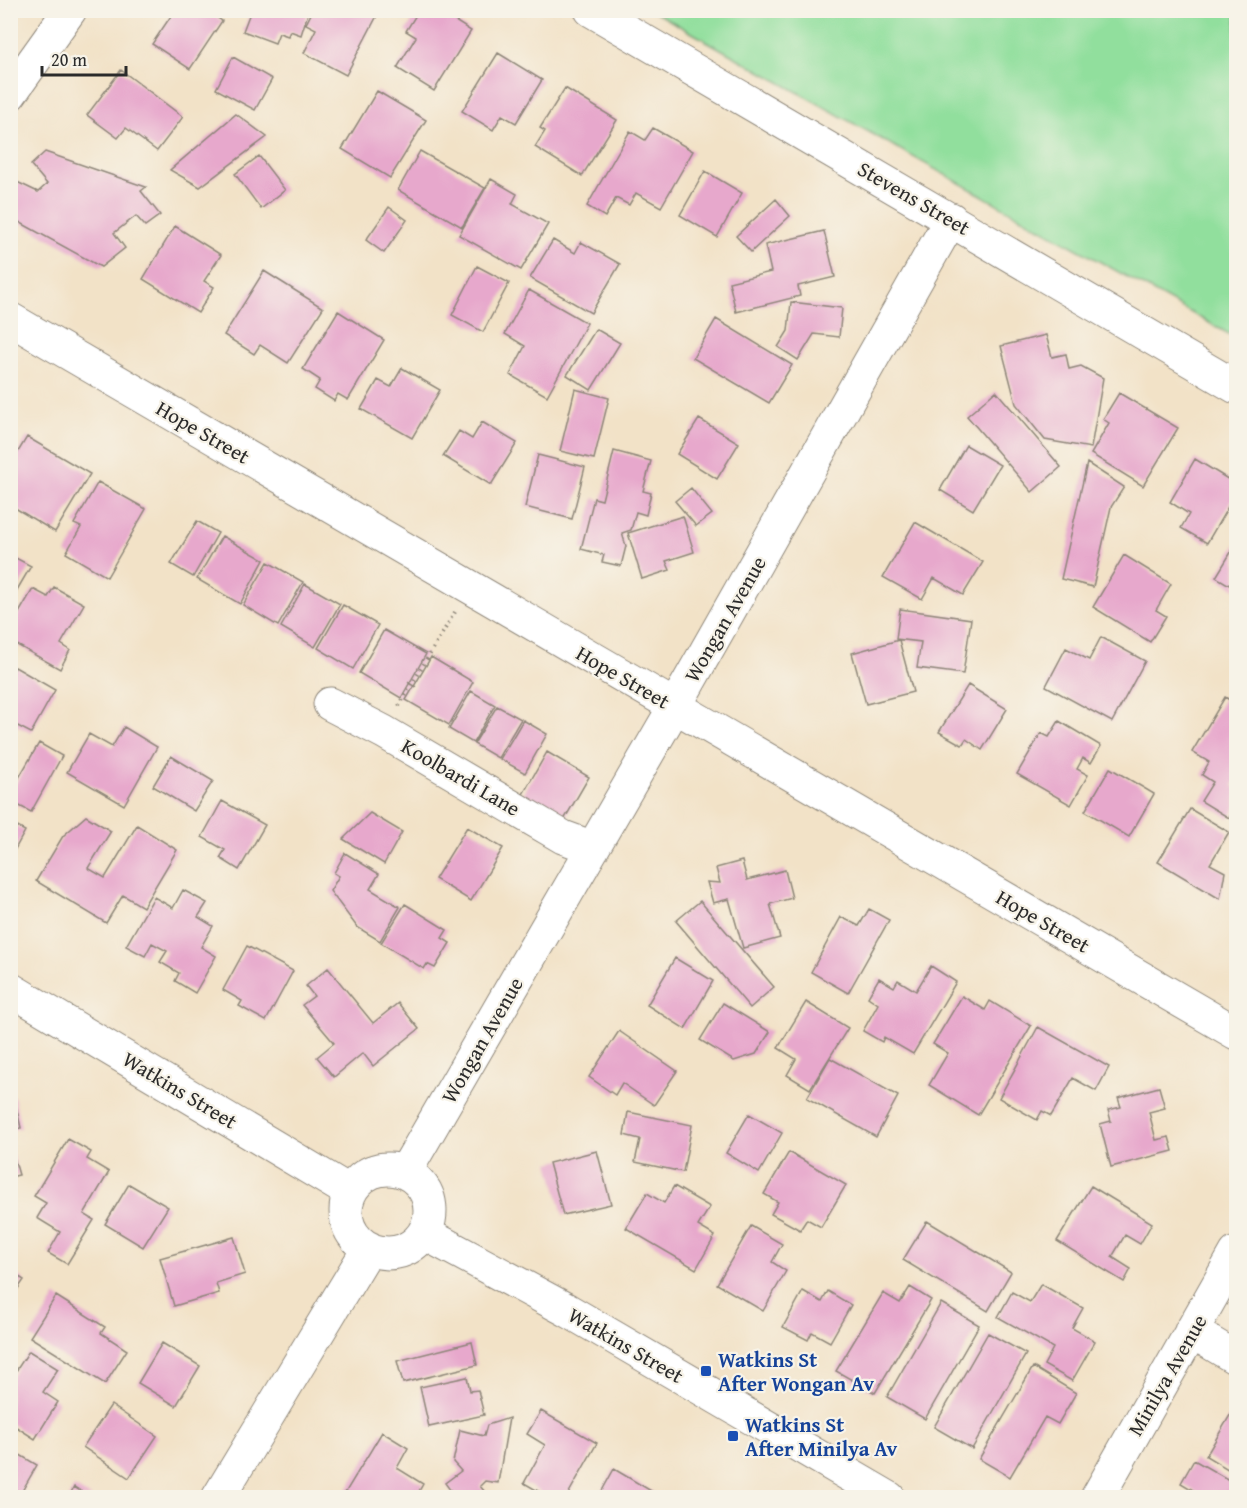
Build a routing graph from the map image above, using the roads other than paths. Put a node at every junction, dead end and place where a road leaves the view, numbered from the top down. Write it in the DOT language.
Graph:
graph roads {
  1 [pos="70,10"];
  2 [pos="591,10"];
  3 [pos="10,94"];
  4 [pos="951,219"];
  5 [pos="10,319"];
  6 [pos="1236,387"];
  7 [pos="330,704"];
  8 [pos="674,708"];
  9 [pos="593,848"];
  10 [pos="10,989"];
  11 [pos="1236,1033"];
  12 [pos="405,1172"];
  13 [pos="350,1192"];
  14 [pos="424,1233"];
  15 [pos="369,1248"];
  16 [pos="1236,1253"];
  17 [pos="1191,1331"];
  18 [pos="1236,1358"];
  19 [pos="218,1497"];
  20 [pos="889,1497"];
  21 [pos="1097,1497"];
  1 -- 3 [label="street"];
  2 -- 4 [label="street, Stevens Street"];
  4 -- 6 [label="street, Stevens Street"];
  4 -- 8 [label="street, Wongan Avenue"];
  5 -- 8 [label="street, Hope Street"];
  7 -- 9 [label="street, Koolbardi Lane"];
  8 -- 9 [label="street, Wongan Avenue"];
  8 -- 11 [label="street, Hope Street"];
  9 -- 12 [label="street, Wongan Avenue"];
  10 -- 13 [label="street, Watkins Street"];
  12 -- 13 [label="street"];
  12 -- 14 [label="street"];
  13 -- 15 [label="street"];
  14 -- 15 [label="street"];
  14 -- 20 [label="street, Watkins Street"];
  15 -- 19 [label="street"];
  16 -- 17 [label="street, Minilya Avenue"];
  17 -- 18 [label="street"];
  17 -- 21 [label="street, Minilya Avenue"];
}
